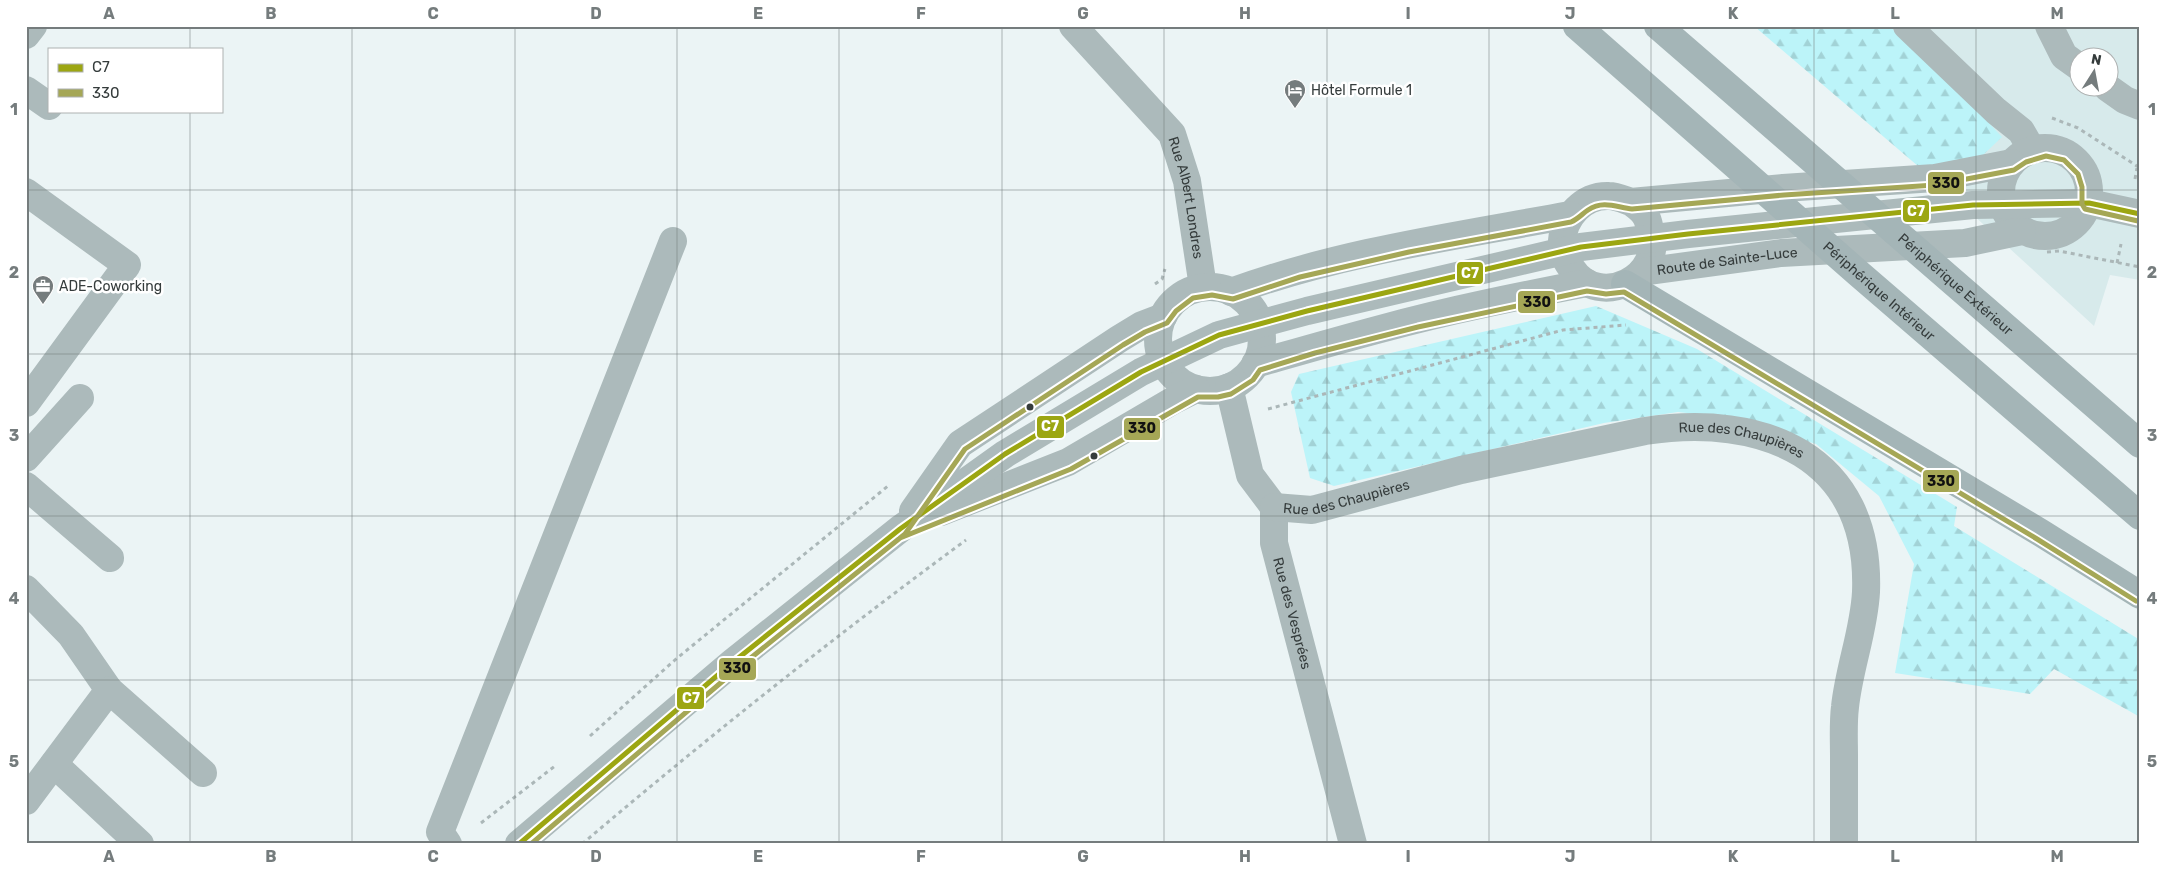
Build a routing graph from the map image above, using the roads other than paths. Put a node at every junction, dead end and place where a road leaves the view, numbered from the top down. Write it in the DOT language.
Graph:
graph roads {
  1 [pos="33,26"];
  2 [pos="1073,26"];
  3 [pos="1576,26"];
  4 [pos="1658,26"];
  5 [pos="1907,26"];
  6 [pos="2049,26"];
  7 [pos="26,35"];
  8 [pos="2068,59"];
  9 [pos="26,90"];
  10 [pos="2118,95"];
  11 [pos="48,106"];
  12 [pos="2140,106"];
  13 [pos="2022,156"];
  14 [pos="26,192"];
  15 [pos="1631,202"];
  16 [pos="2089,203"];
  17 [pos="2004,205"];
  18 [pos="2140,214"];
  19 [pos="1570,215"];
  20 [pos="2022,231"];
  21 [pos="1653,238"];
  22 [pos="674,241"];
  23 [pos="1563,251"];
  24 [pos="1634,278"];
  25 [pos="1587,283"];
  26 [pos="1203,287"];
  27 [pos="1231,292"];
  28 [pos="1163,317"];
  29 [pos="1260,324"];
  30 [pos="1164,362"];
  31 [pos="1255,364"];
  32 [pos="1229,387"];
  33 [pos="1196,389"];
  34 [pos="80,398"];
  35 [pos="26,403"];
  36 [pos="2140,444"];
  37 [pos="26,458"];
  38 [pos="26,486"];
  39 [pos="1274,507"];
  40 [pos="2140,516"];
  41 [pos="900,529"];
  42 [pos="110,558"];
  43 [pos="26,589"];
  44 [pos="2140,595"];
  45 [pos="109,690"];
  46 [pos="54,764"];
  47 [pos="203,773"];
  48 [pos="26,801"];
  49 [pos="140,844"];
  50 [pos="448,844"];
  51 [pos="519,844"];
  52 [pos="1353,844"];
  53 [pos="1844,844"];
  1 -- 7 [label="street"];
  2 -- 26 [label="street, Rue Albert Londres"];
  3 -- 40 [label="highway, Périphérique Intérieur"];
  4 -- 36 [label="highway, Périphérique Extérieur"];
  5 -- 13 [label="street"];
  6 -- 8 [label="street"];
  9 -- 11 [label="street"];
  10 -- 12 [label="street"];
  13 -- 15 [label="street"];
  13 -- 16 [label="street"];
  13 -- 17 [label="street"];
  14 -- 35 [label="street"];
  15 -- 19 [label="street"];
  15 -- 21 [label="street"];
  16 -- 17 [label="street"];
  16 -- 18 [label="street"];
  16 -- 20 [label="street"];
  17 -- 20 [label="street"];
  17 -- 21 [label="street"];
  19 -- 23 [label="street"];
  19 -- 27 [label="street"];
  20 -- 24 [label="street, Route de Sainte-Luce"];
  21 -- 23 [label="street"];
  21 -- 24 [label="street, Route de Sainte-Luce"];
  22 -- 50 [label="street"];
  23 -- 25 [label="street"];
  23 -- 29 [label="street"];
  24 -- 25 [label="street, Route de Sainte-Luce"];
  24 -- 44 [label="highway"];
  25 -- 31 [label="street, Route de Sainte-Luce"];
  26 -- 27 [label="street"];
  26 -- 28 [label="street"];
  27 -- 29 [label="street"];
  28 -- 30 [label="street"];
  28 -- 41 [label="street"];
  29 -- 30 [label="street"];
  29 -- 31 [label="street"];
  30 -- 33 [label="street"];
  30 -- 41 [label="street"];
  31 -- 32 [label="street"];
  32 -- 33 [label="street"];
  32 -- 39 [label="street"];
  33 -- 41 [label="street"];
  34 -- 37 [label="street"];
  38 -- 42 [label="street"];
  39 -- 52 [label="street, Rue des Vesprées"];
  39 -- 53 [label="street, Rue des Chaupières"];
  41 -- 51 [label="street"];
  43 -- 45 [label="street"];
  45 -- 46 [label="street"];
  45 -- 47 [label="street"];
  46 -- 48 [label="street"];
  46 -- 49 [label="street"];
}
